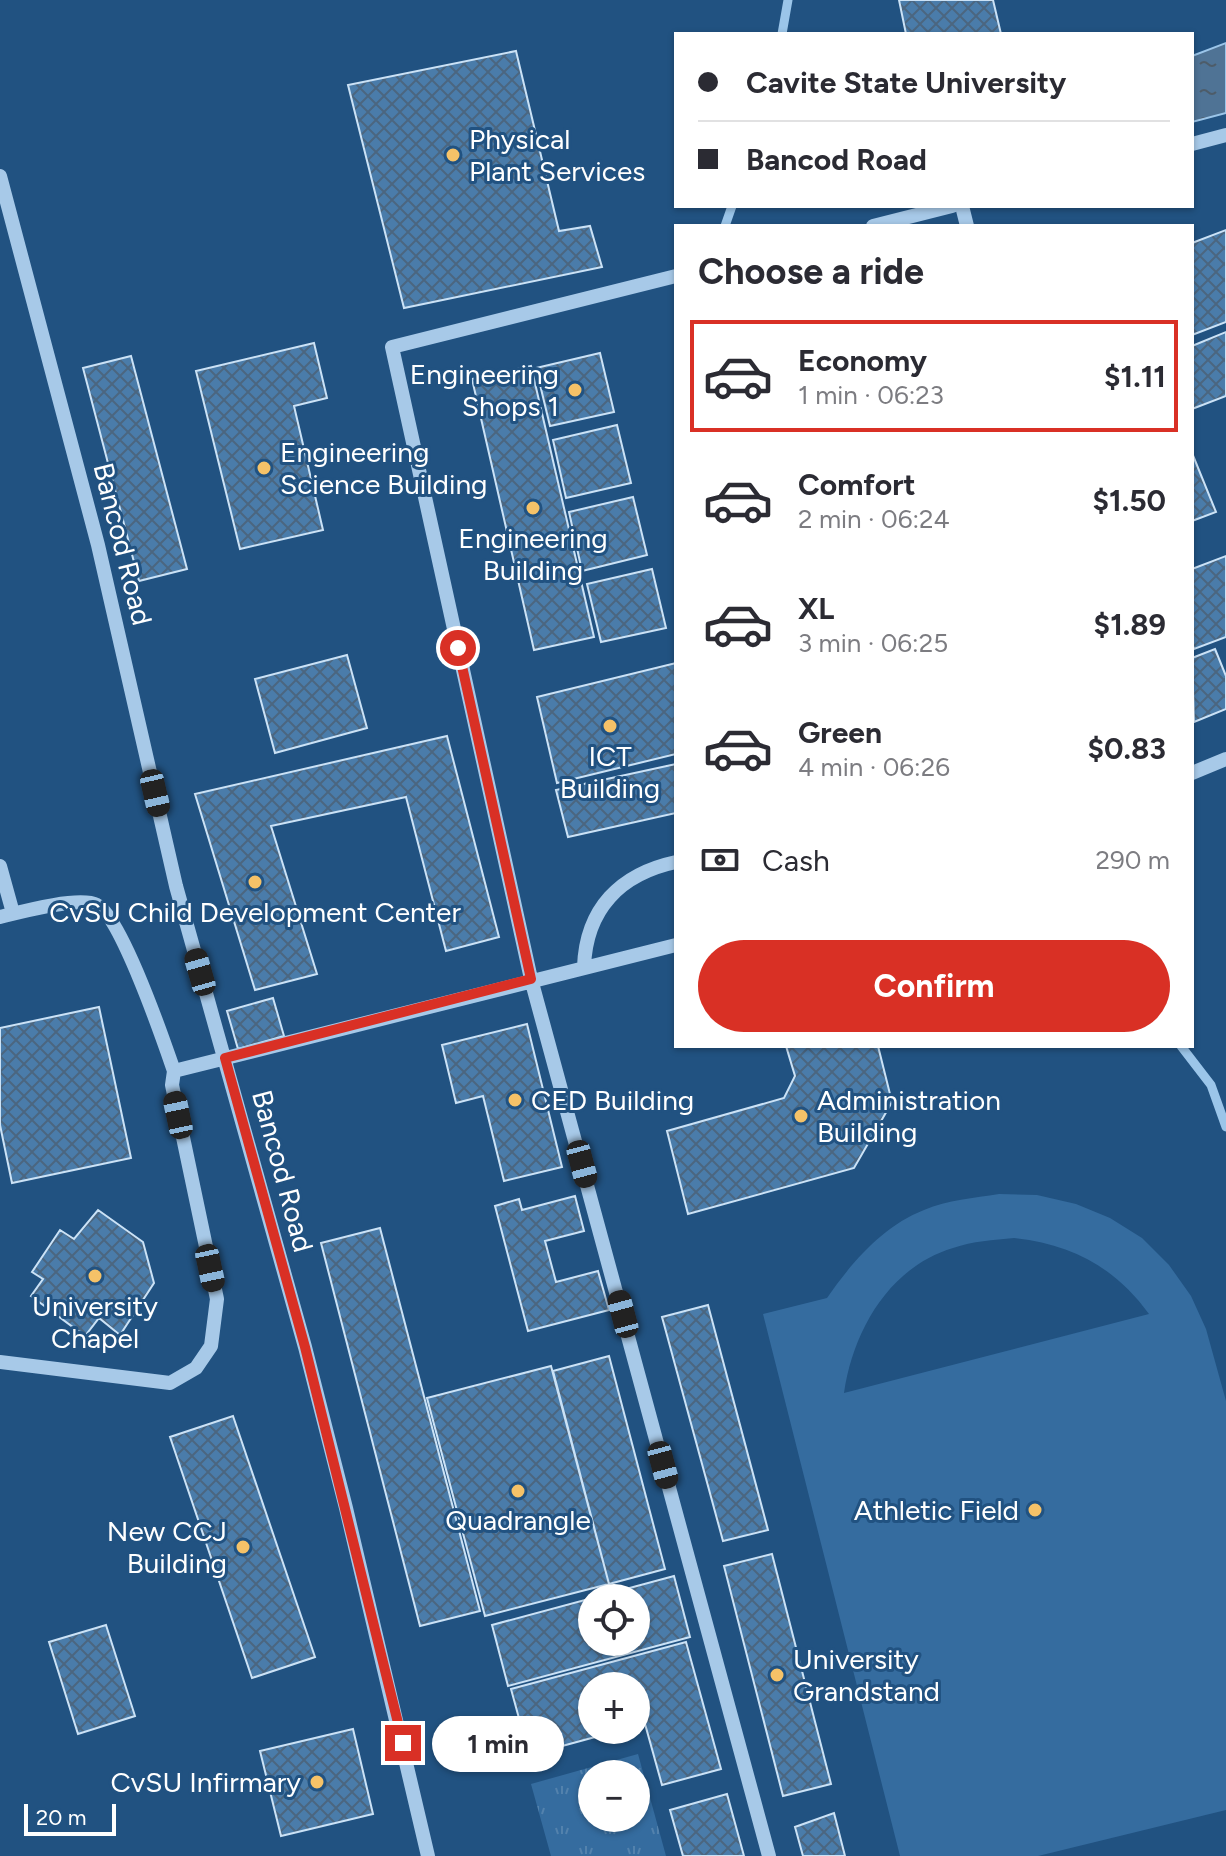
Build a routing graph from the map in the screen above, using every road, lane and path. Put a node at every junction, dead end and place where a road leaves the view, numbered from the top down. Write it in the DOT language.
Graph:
graph roads {
  1 [pos="1226,135"];
  2 [pos="1194,143"];
  3 [pos="0,176"];
  4 [pos="944,208"];
  5 [pos="881,224"];
  6 [pos="674,276"];
  7 [pos="1226,759"];
  8 [pos="1194,772"];
  9 [pos="674,863"];
  10 [pos="0,866"];
  11 [pos="7,915"];
  12 [pos="674,945"];
  13 [pos="584,967"];
  14 [pos="531,979"];
  15 [pos="225,1058"];
  16 [pos="174,1071"];
  17 [pos="0,1362"];
  18 [pos="428,1856"];
  19 [pos="769,1856"];
  1 -- 2 [label="street"];
  3 -- 15 [label="street, Bancod Road"];
  4 -- 5 [label="street"];
  6 -- 14 [label="street"];
  7 -- 8 [label="street"];
  9 -- 13 [label="street"];
  10 -- 11 [label="street"];
  11 -- 16 [label="street"];
  12 -- 13 [label="street"];
  13 -- 14 [label="street"];
  14 -- 15 [label="street"];
  14 -- 19 [label="street"];
  15 -- 16 [label="street"];
  15 -- 18 [label="street, Bancod Road"];
  16 -- 17 [label="street"];
}
